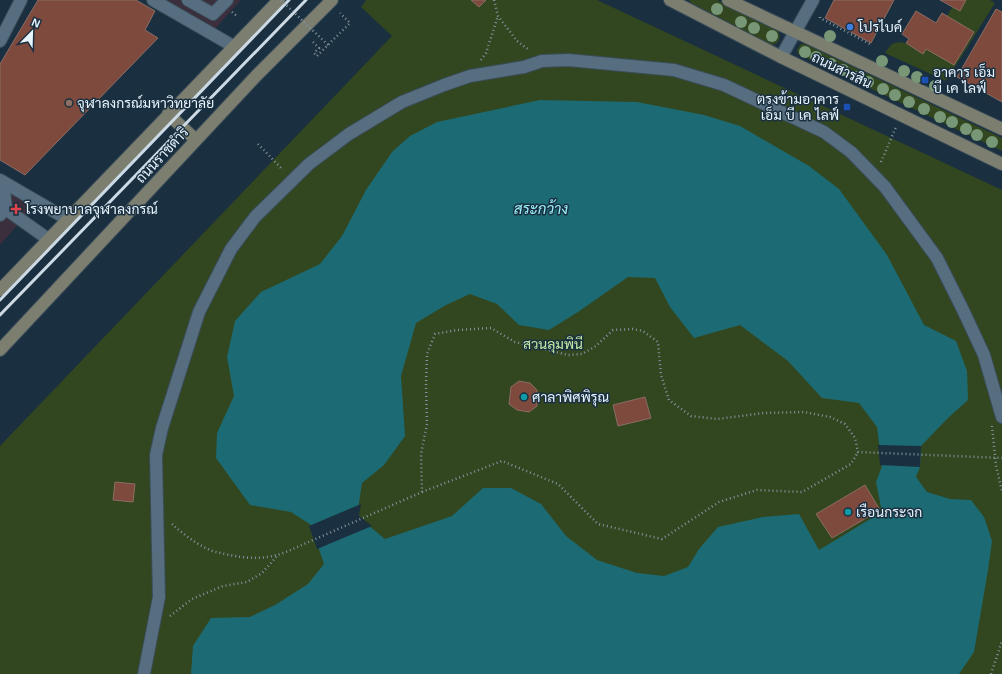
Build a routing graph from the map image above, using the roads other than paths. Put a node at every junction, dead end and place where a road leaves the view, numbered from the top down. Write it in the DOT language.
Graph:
graph roads {
  1 [pos="22,0"];
  2 [pos="153,0"];
  3 [pos="188,0"];
  4 [pos="227,0"];
  5 [pos="280,0"];
  6 [pos="332,0"];
  7 [pos="728,0"];
  8 [pos="813,0"];
  9 [pos="672,1"];
  10 [pos="795,33"];
  11 [pos="0,41"];
  12 [pos="233,46"];
  13 [pos="781,57"];
  14 [pos="168,114"];
  15 [pos="1002,129"];
  16 [pos="196,140"];
  17 [pos="1002,164"];
  18 [pos="1,181"];
  19 [pos="2,209"];
  20 [pos="67,219"];
  21 [pos="48,239"];
  22 [pos="0,290"];
  23 [pos="0,350"];
  24 [pos="997,419"];
  25 [pos="144,674"];
  1 -- 11 [label="street"];
  2 -- 12 [label="street"];
  3 -- 4 [label="street"];
  5 -- 12 [label="main road, ถนนราชดำริ"];
  6 -- 16 [label="main road, ถนนราชดำริ"];
  7 -- 10 [label="main road, ถนนสารสิน"];
  8 -- 10 [label="street"];
  9 -- 13 [label="main road, ถนนสารสิน"];
  10 -- 13 [label="street"];
  10 -- 15 [label="main road, ถนนสารสิน"];
  12 -- 14 [label="main road, ถนนราชดำริ"];
  13 -- 17 [label="main road, ถนนสารสิน"];
  14 -- 16 [label="main road"];
  14 -- 20 [label="main road, ถนนราชดำริ"];
  16 -- 23 [label="main road, ถนนราชดำริ"];
  18 -- 19 [label="street"];
  18 -- 20 [label="street"];
  19 -- 21 [label="street"];
  20 -- 21 [label="main road, ถนนราชดำริ"];
  21 -- 22 [label="main road, ถนนราชดำริ"];
  24 -- 25 [label="street"];
}
